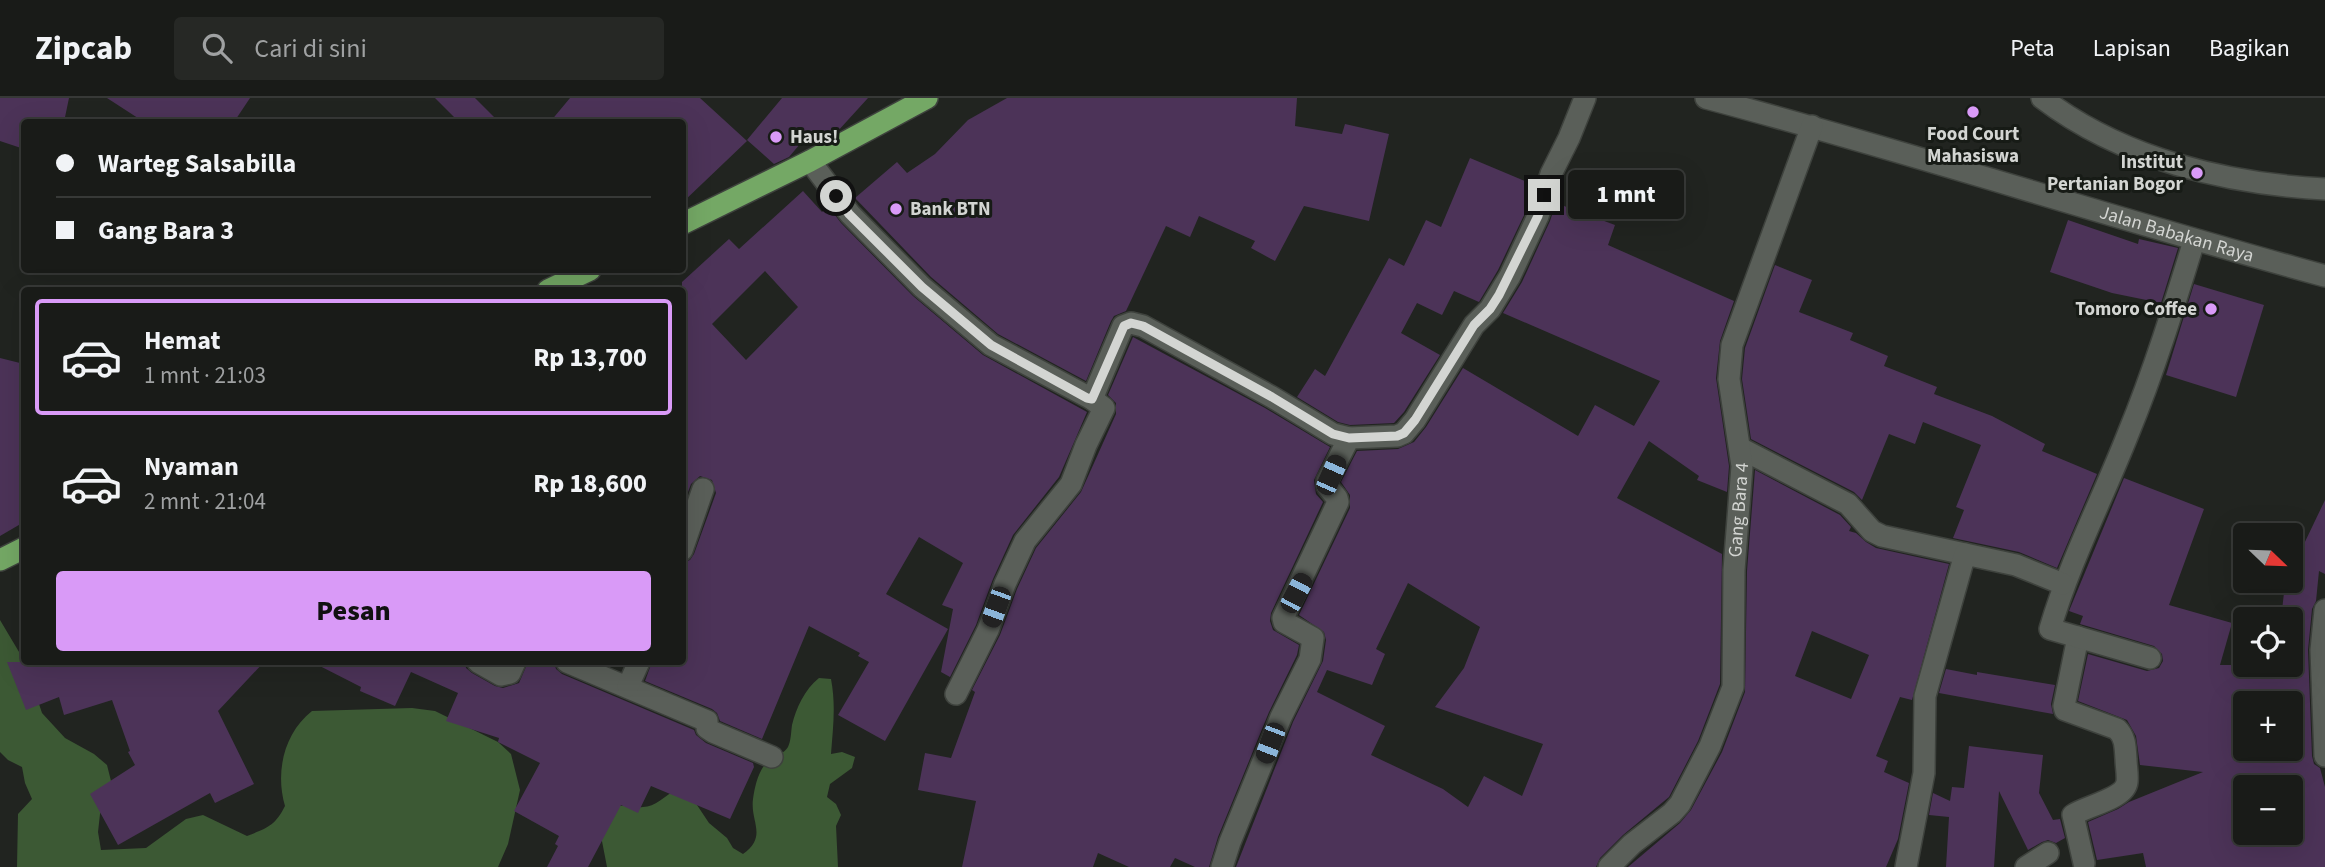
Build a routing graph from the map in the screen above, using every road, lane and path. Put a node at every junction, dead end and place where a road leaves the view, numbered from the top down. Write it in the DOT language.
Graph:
graph roads {
  1 [pos="927,98"];
  2 [pos="1585,98"];
  3 [pos="1706,98"];
  4 [pos="2042,98"];
  5 [pos="1812,126"];
  6 [pos="810,161"];
  7 [pos="2325,190"];
  8 [pos="686,222"];
  9 [pos="2194,241"];
  10 [pos="584,273"];
  11 [pos="2325,276"];
  12 [pos="554,287"];
  13 [pos="1092,399"];
  14 [pos="1349,438"];
  15 [pos="1740,447"];
  16 [pos="703,489"];
  17 [pos="686,538"];
  18 [pos="21,550"];
  19 [pos="1965,554"];
  20 [pos="0,560"];
  21 [pos="2063,584"];
  22 [pos="2325,610"];
  23 [pos="2078,637"];
  24 [pos="2323,650"];
  25 [pos="2150,658"];
  26 [pos="483,665"];
  27 [pos="514,665"];
  28 [pos="574,665"];
  29 [pos="638,665"];
  30 [pos="628,686"];
  31 [pos="956,694"];
  32 [pos="2325,756"];
  33 [pos="772,757"];
  34 [pos="2048,853"];
  35 [pos="2084,863"];
  36 [pos="1222,867"];
  37 [pos="1609,867"];
  38 [pos="1906,867"];
  39 [pos="2026,867"];
  1 -- 6 [label="highway"];
  2 -- 14 [label="street"];
  3 -- 5 [label="street, Jalan Babakan Raya"];
  4 -- 7 [label="street"];
  5 -- 9 [label="street, Jalan Babakan Raya"];
  5 -- 15 [label="street, Gang Bara 4"];
  6 -- 8 [label="highway"];
  6 -- 13 [label="street"];
  9 -- 11 [label="street, Jalan Babakan Raya"];
  9 -- 21 [label="street"];
  10 -- 12 [label="highway"];
  13 -- 14 [label="street"];
  13 -- 31 [label="street"];
  14 -- 36 [label="street"];
  15 -- 19 [label="street"];
  15 -- 37 [label="street, Gang Bara 4"];
  16 -- 17 [label="street"];
  18 -- 20 [label="highway"];
  19 -- 21 [label="street"];
  19 -- 38 [label="street"];
  21 -- 23 [label="street"];
  22 -- 24 [label="street"];
  23 -- 25 [label="street"];
  23 -- 35 [label="street"];
  24 -- 32 [label="street"];
  26 -- 27 [label="street"];
  28 -- 30 [label="street"];
  29 -- 30 [label="street"];
  30 -- 33 [label="street"];
  34 -- 39 [label="street"];
}
